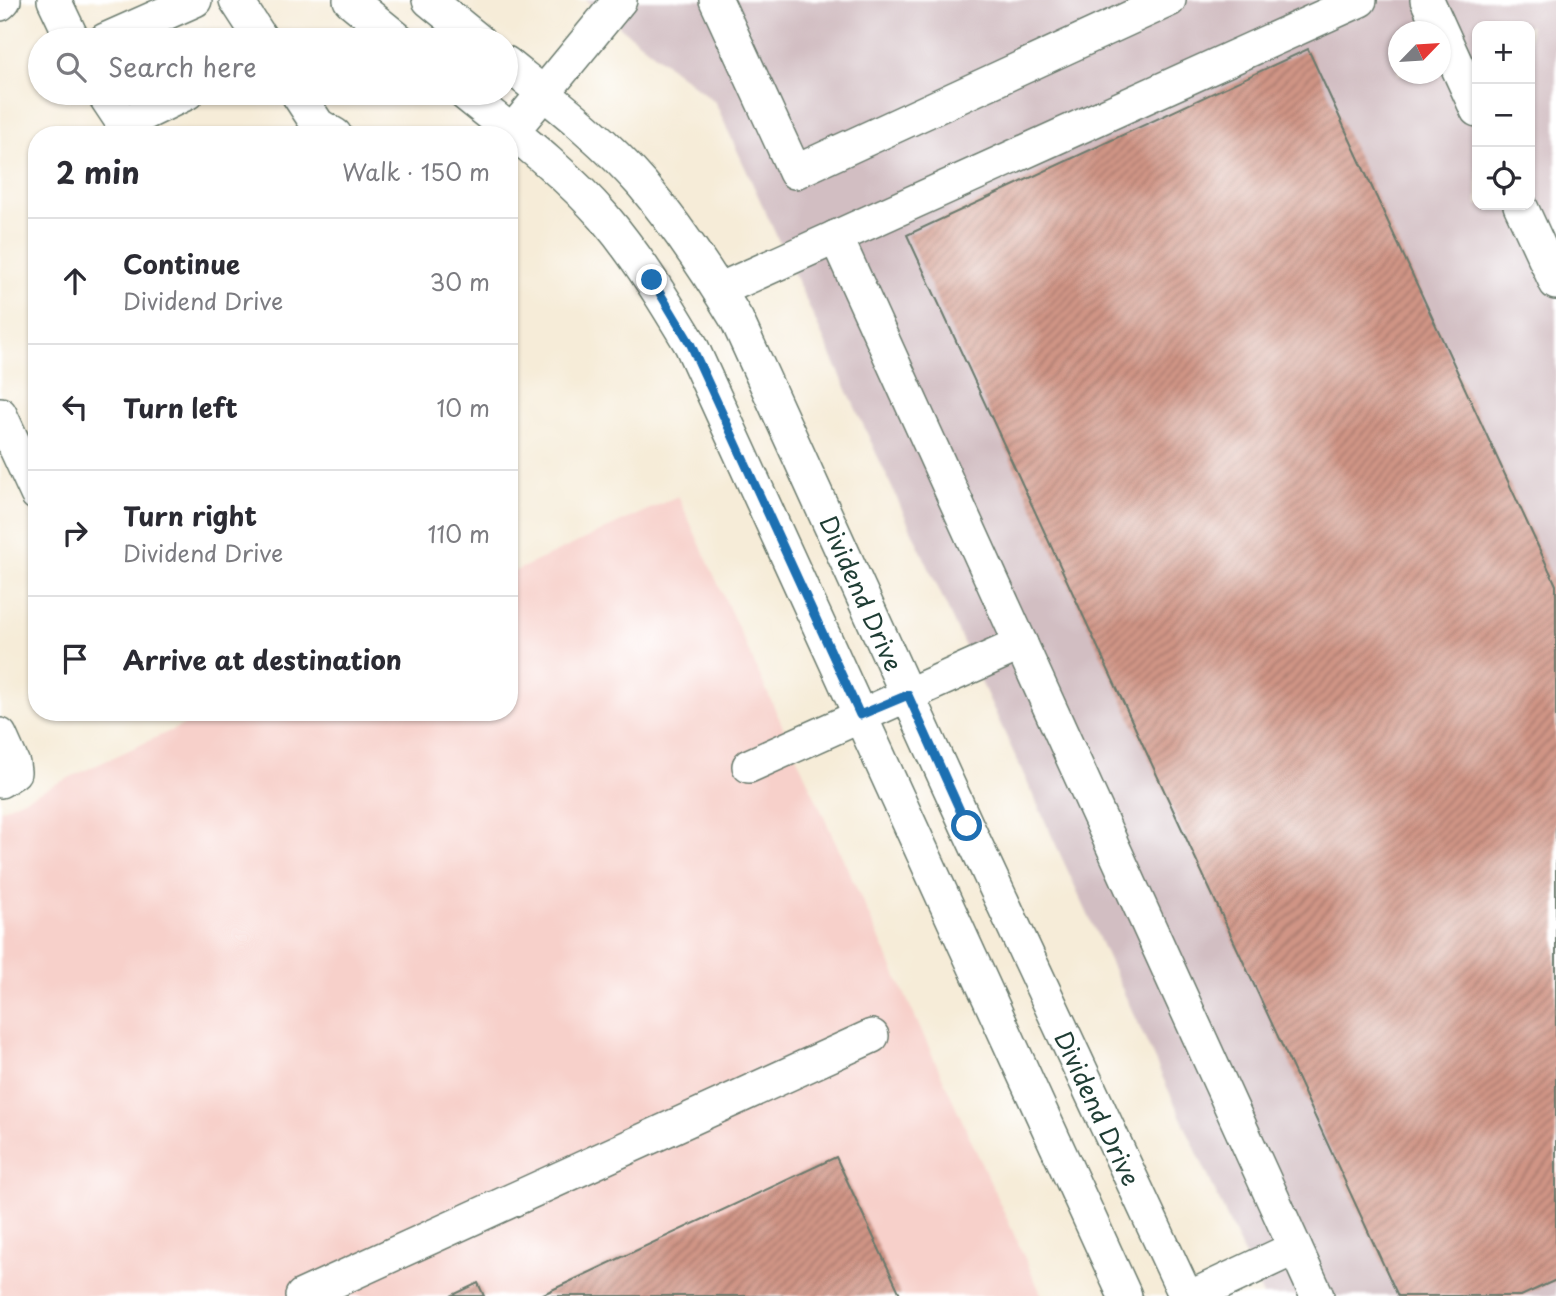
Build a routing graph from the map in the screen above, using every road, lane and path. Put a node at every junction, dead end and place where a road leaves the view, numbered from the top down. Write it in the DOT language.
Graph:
graph roads {
  1 [pos="4,0"];
  2 [pos="54,0"];
  3 [pos="195,0"];
  4 [pos="236,0"];
  5 [pos="350,0"];
  6 [pos="429,0"];
  7 [pos="620,0"];
  8 [pos="716,0"];
  9 [pos="1169,0"];
  10 [pos="1360,0"];
  11 [pos="1427,0"];
  12 [pos="0,4"];
  13 [pos="67,28"];
  14 [pos="132,28"];
  15 [pos="254,28"];
  16 [pos="384,28"];
  17 [pos="463,28"];
  18 [pos="518,73"];
  19 [pos="543,93"];
  20 [pos="1472,99"];
  21 [pos="154,105"];
  22 [pos="303,105"];
  23 [pos="478,105"];
  24 [pos="116,119"];
  25 [pos="314,126"];
  26 [pos="502,126"];
  27 [pos="516,126"];
  28 [pos="518,139"];
  29 [pos="1522,210"];
  30 [pos="836,237"];
  31 [pos="1556,283"];
  32 [pos="719,290"];
  33 [pos="0,414"];
  34 [pos="28,475"];
  35 [pos="1021,644"];
  36 [pos="908,695"];
  37 [pos="860,715"];
  38 [pos="0,735"];
  39 [pos="749,766"];
  40 [pos="0,781"];
  41 [pos="872,1036"];
  42 [pos="1295,1248"];
  43 [pos="1117,1293"];
  44 [pos="302,1296"];
  45 [pos="1186,1296"];
  46 [pos="1193,1296"];
  47 [pos="1317,1296"];
  1 -- 12 [label="street"];
  2 -- 13 [label="street"];
  3 -- 14 [label="street"];
  4 -- 15 [label="street"];
  5 -- 16 [label="street"];
  6 -- 17 [label="street"];
  7 -- 19 [label="street"];
  8 -- 9 [label="street"];
  10 -- 30 [label="street"];
  11 -- 20 [label="street"];
  18 -- 19 [label="street, Dividend Drive"];
  19 -- 27 [label="street"];
  19 -- 32 [label="street, Dividend Drive"];
  21 -- 24 [label="street"];
  22 -- 25 [label="street"];
  23 -- 26 [label="street"];
  28 -- 37 [label="street"];
  29 -- 31 [label="street"];
  30 -- 32 [label="street"];
  30 -- 35 [label="street"];
  32 -- 36 [label="street, Dividend Drive"];
  33 -- 34 [label="street"];
  35 -- 36 [label="street"];
  35 -- 42 [label="street"];
  36 -- 37 [label="street"];
  36 -- 45 [label="street, Dividend Drive"];
  37 -- 39 [label="street"];
  37 -- 43 [label="street"];
  38 -- 40 [label="street"];
  41 -- 44 [label="street"];
  42 -- 46 [label="street"];
  42 -- 47 [label="street"];
}
